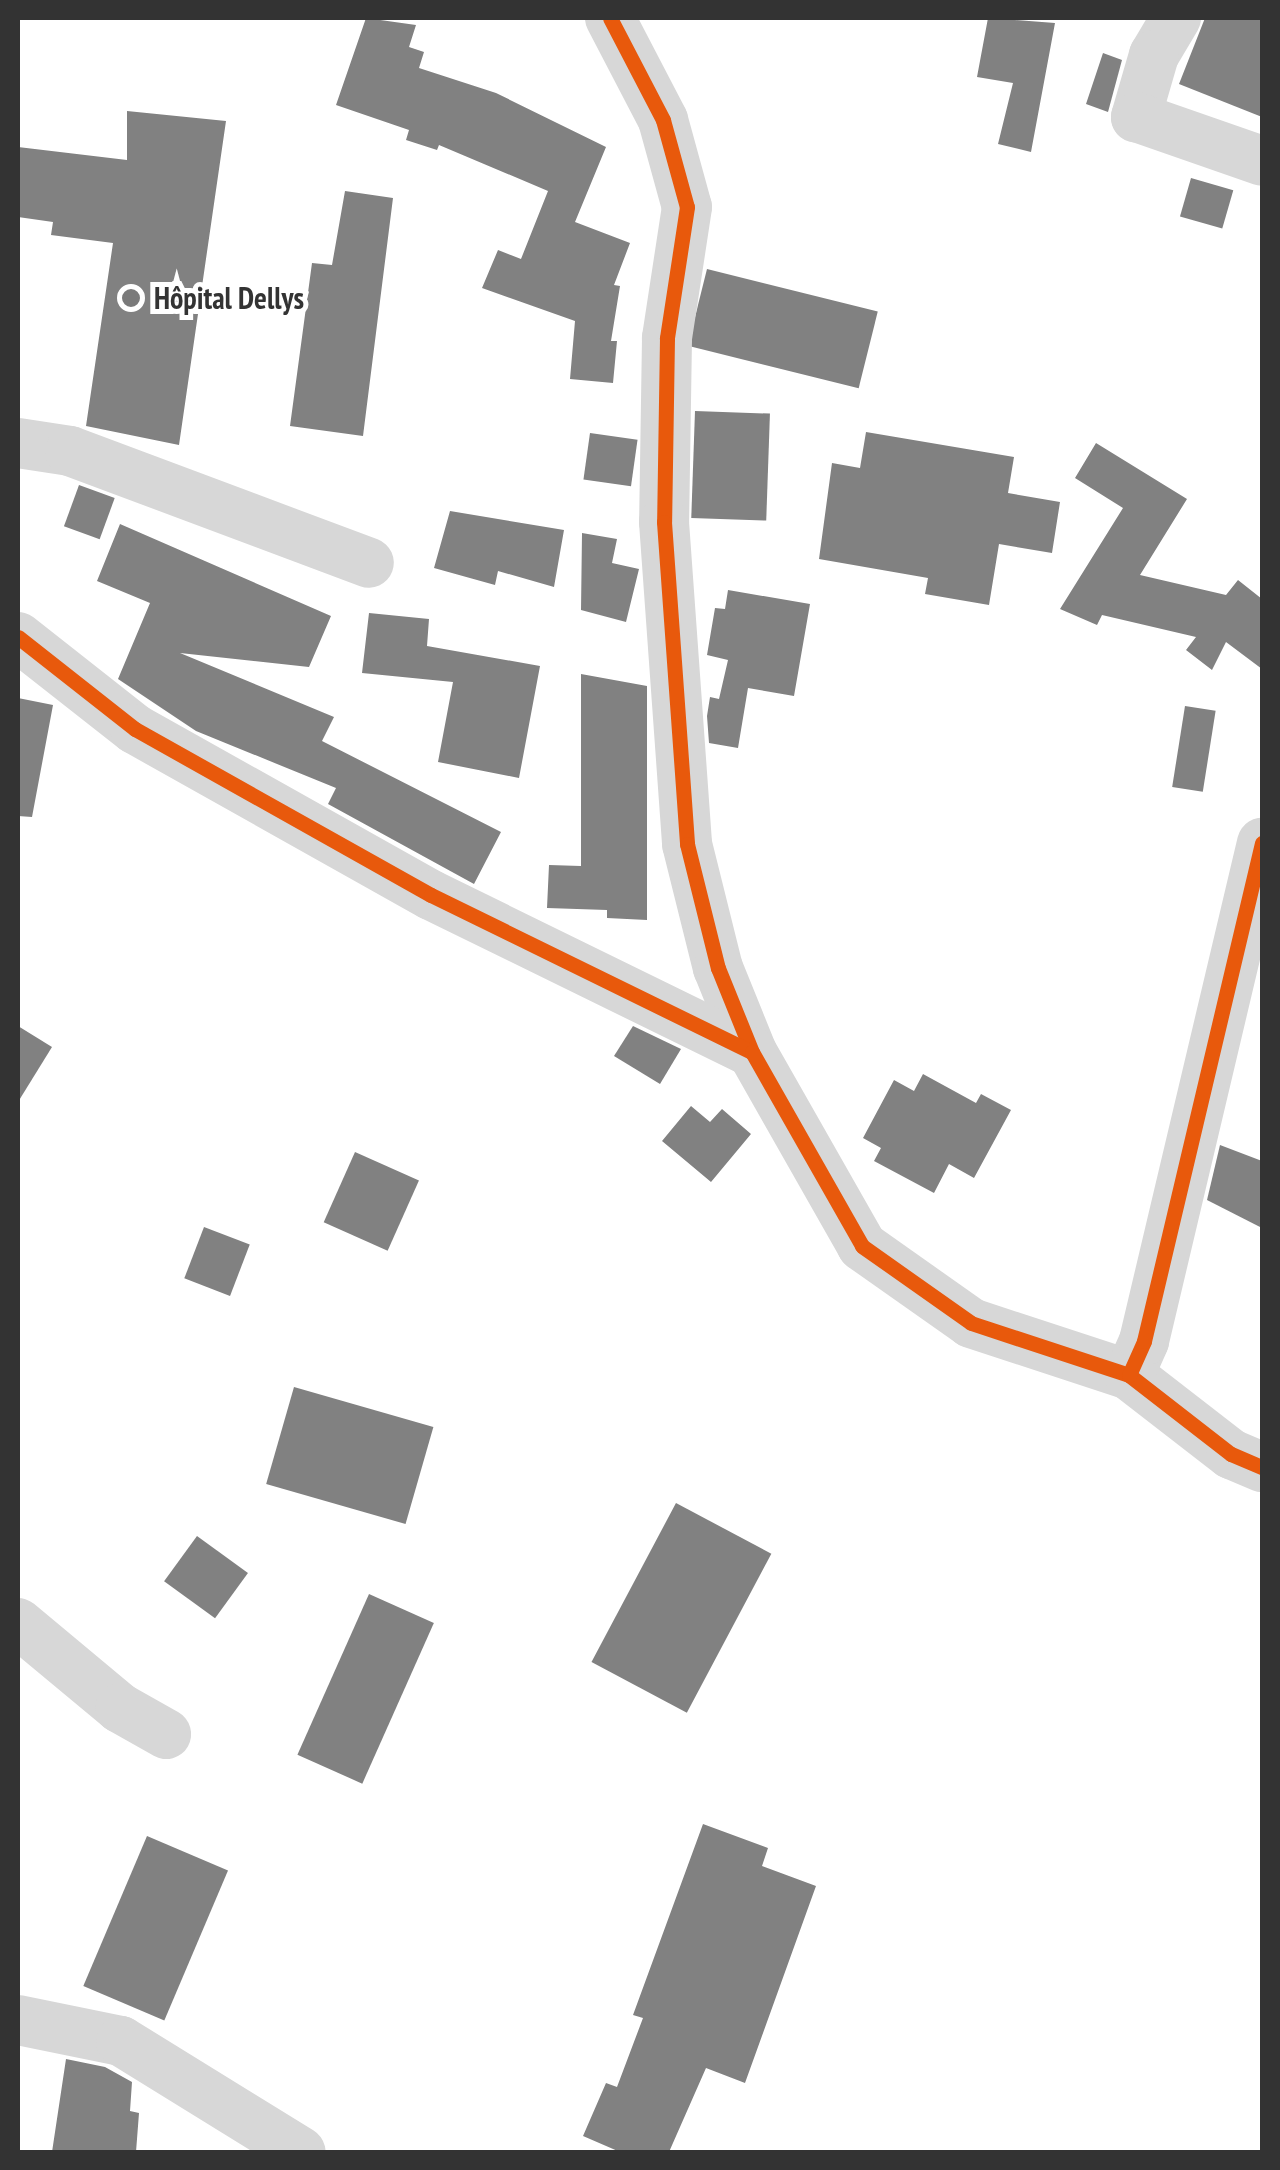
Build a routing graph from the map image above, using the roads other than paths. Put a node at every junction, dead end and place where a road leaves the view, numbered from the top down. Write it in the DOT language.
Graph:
graph roads {
  1 [pos="610,18"];
  2 [pos="1176,18"];
  3 [pos="1262,161"];
  4 [pos="18,443"];
  5 [pos="370,564"];
  6 [pos="18,637"];
  7 [pos="1262,843"];
  8 [pos="752,1052"];
  9 [pos="1129,1375"];
  10 [pos="1262,1467"];
  11 [pos="18,1623"];
  12 [pos="166,1734"];
  13 [pos="18,2020"];
  14 [pos="301,2152"];
  1 -- 8 [label="street"];
  2 -- 3 [label="street"];
  4 -- 5 [label="street"];
  6 -- 8 [label="street"];
  7 -- 9 [label="street"];
  8 -- 9 [label="street"];
  9 -- 10 [label="street"];
  11 -- 12 [label="street"];
  13 -- 14 [label="street"];
}
